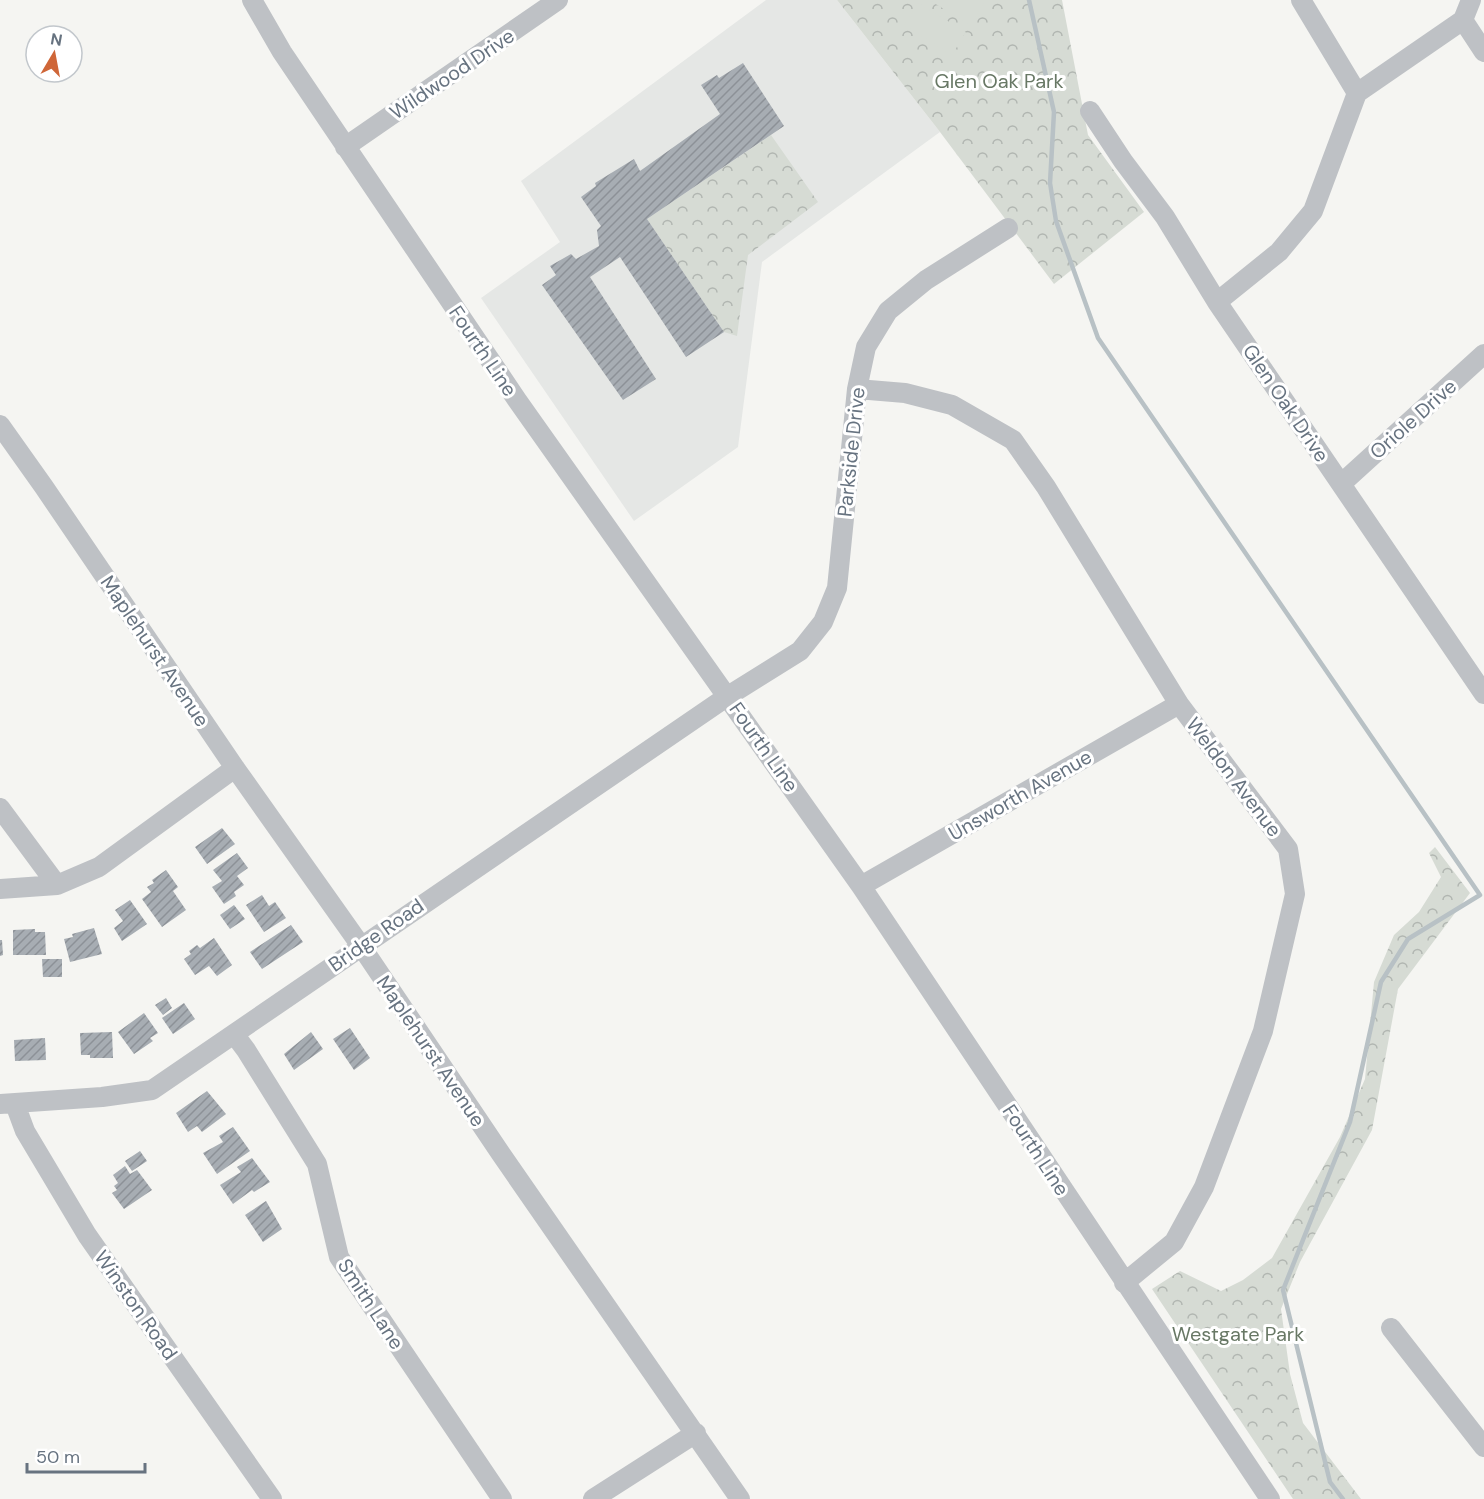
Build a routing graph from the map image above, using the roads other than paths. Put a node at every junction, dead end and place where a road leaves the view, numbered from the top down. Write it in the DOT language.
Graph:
graph roads {
  1 [pos="253,0"];
  2 [pos="558,0"];
  3 [pos="1301,0"];
  4 [pos="1471,0"];
  5 [pos="1463,20"];
  6 [pos="1484,52"];
  7 [pos="1357,93"];
  8 [pos="1090,111"];
  9 [pos="345,147"];
  10 [pos="1008,228"];
  11 [pos="1217,302"];
  12 [pos="1484,354"];
  13 [pos="857,389"];
  14 [pos="0,425"];
  15 [pos="1341,484"];
  16 [pos="1484,694"];
  17 [pos="728,696"];
  18 [pos="1179,704"];
  19 [pos="235,768"];
  20 [pos="0,808"];
  21 [pos="57,885"];
  22 [pos="861,886"];
  23 [pos="0,889"];
  24 [pos="360,946"];
  25 [pos="234,1034"];
  26 [pos="7,1104"];
  27 [pos="1124,1283"];
  28 [pos="1391,1328"];
  29 [pos="696,1433"];
  30 [pos="1484,1447"];
  31 [pos="272,1499"];
  32 [pos="502,1499"];
  33 [pos="593,1499"];
  34 [pos="740,1499"];
  35 [pos="1270,1499"];
  1 -- 9 [label="street, Fourth Line"];
  2 -- 9 [label="street, Wildwood Drive"];
  3 -- 7 [label="street"];
  4 -- 5 [label="street"];
  5 -- 6 [label="street"];
  5 -- 7 [label="street"];
  7 -- 11 [label="street"];
  8 -- 11 [label="street, Glen Oak Drive"];
  9 -- 17 [label="street, Fourth Line"];
  10 -- 13 [label="street, Parkside Drive"];
  11 -- 15 [label="street, Glen Oak Drive"];
  12 -- 15 [label="street, Oriole Drive"];
  13 -- 17 [label="street, Parkside Drive"];
  13 -- 18 [label="street, Weldon Avenue"];
  14 -- 19 [label="street, Maplehurst Avenue"];
  15 -- 16 [label="street, Glen Oak Drive"];
  17 -- 22 [label="street, Fourth Line"];
  17 -- 24 [label="street, Bridge Road"];
  18 -- 22 [label="street, Unsworth Avenue"];
  18 -- 27 [label="street, Weldon Avenue"];
  19 -- 21 [label="street"];
  19 -- 24 [label="street, Maplehurst Avenue"];
  20 -- 21 [label="street"];
  21 -- 23 [label="street"];
  22 -- 27 [label="street, Fourth Line"];
  24 -- 25 [label="street, Bridge Road"];
  24 -- 29 [label="street, Maplehurst Avenue"];
  25 -- 26 [label="street, Bridge Road"];
  25 -- 32 [label="street, Smith Lane"];
  26 -- 31 [label="street, Winston Road"];
  27 -- 35 [label="street, Fourth Line"];
  28 -- 30 [label="street"];
  29 -- 33 [label="street"];
  29 -- 34 [label="street, Maplehurst Avenue"];
}
